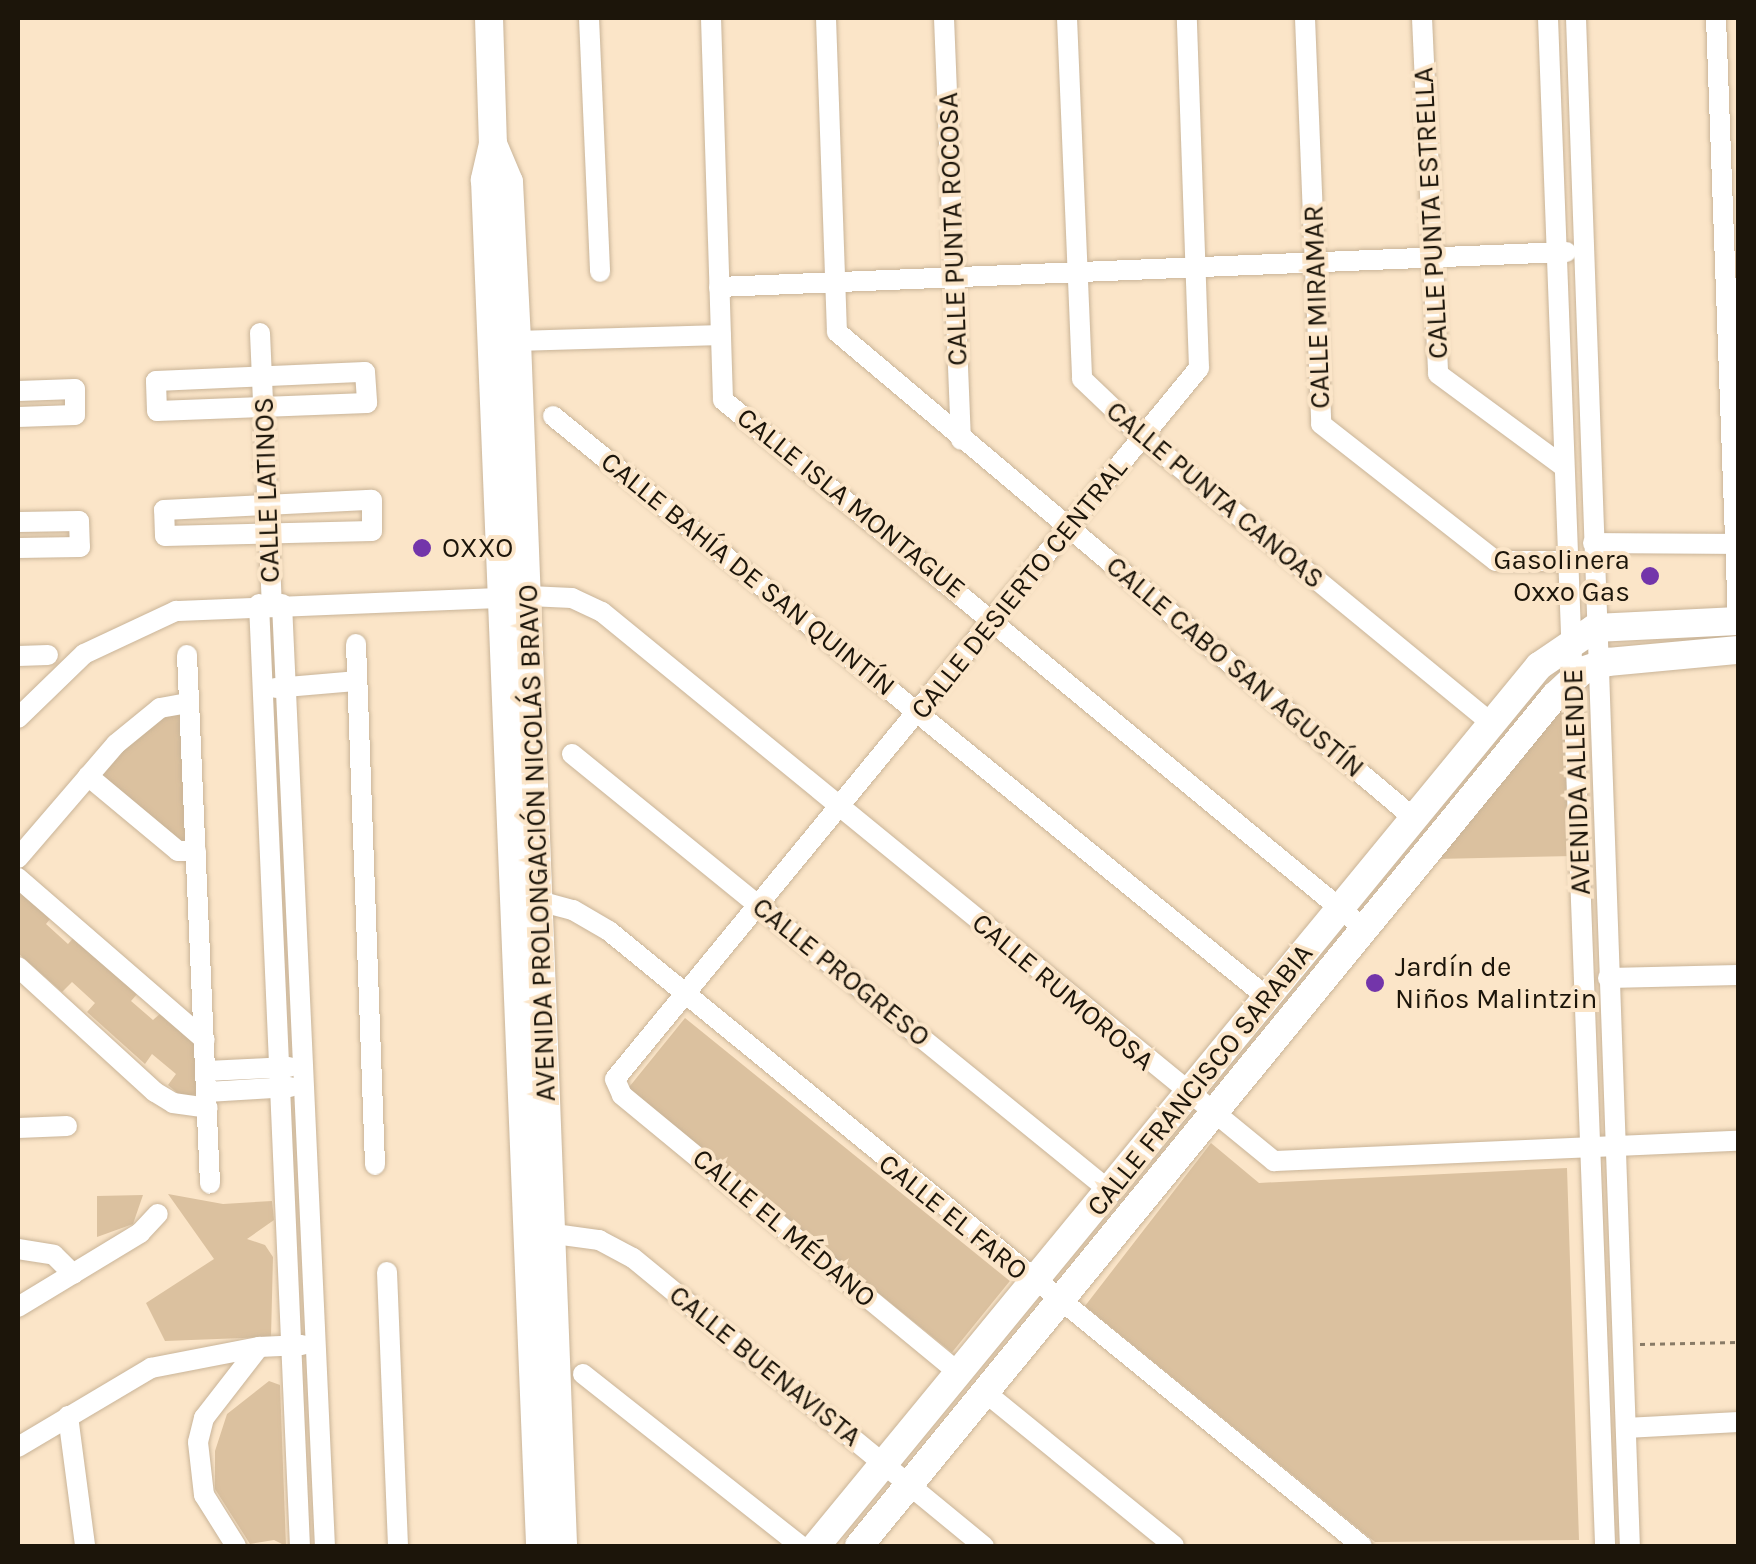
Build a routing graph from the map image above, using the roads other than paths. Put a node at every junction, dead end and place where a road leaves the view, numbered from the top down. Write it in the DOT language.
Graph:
graph roads {
  1 [pos="489,18"];
  2 [pos="588,18"];
  3 [pos="711,18"];
  4 [pos="826,18"];
  5 [pos="944,18"];
  6 [pos="1066,18"];
  7 [pos="1187,18"];
  8 [pos="1306,18"];
  9 [pos="1422,18"];
  10 [pos="1548,18"];
  11 [pos="1576,18"];
  12 [pos="1716,18"];
  13 [pos="493,144"];
  14 [pos="1731,218"];
  15 [pos="1556,252"];
  16 [pos="1583,252"];
  17 [pos="1432,258"];
  18 [pos="1315,262"];
  19 [pos="1195,267"];
  20 [pos="600,272"];
  21 [pos="1075,272"];
  22 [pos="955,277"];
  23 [pos="836,282"];
  24 [pos="720,286"];
  25 [pos="260,333"];
  26 [pos="721,335"];
  27 [pos="518,340"];
  28 [pos="262,376"];
  29 [pos="1735,379"];
  30 [pos="18,390"];
  31 [pos="264,406"];
  32 [pos="553,416"];
  33 [pos="18,417"];
  34 [pos="1143,437"];
  35 [pos="961,440"];
  36 [pos="1562,466"];
  37 [pos="268,505"];
  38 [pos="18,522"];
  39 [pos="1069,528"];
  40 [pos="269,534"];
  41 [pos="1592,544"];
  42 [pos="1737,544"];
  43 [pos="18,548"];
  44 [pos="1566,560"];
  45 [pos="515,597"];
  46 [pos="271,604"];
  47 [pos="995,619"];
  48 [pos="1738,620"];
  49 [pos="1584,634"];
  50 [pos="356,644"];
  51 [pos="1738,650"];
  52 [pos="48,655"];
  53 [pos="187,655"];
  54 [pos="18,656"];
  55 [pos="1585,672"];
  56 [pos="357,687"];
  57 [pos="286,693"];
  58 [pos="263,695"];
  59 [pos="190,703"];
  60 [pos="918,713"];
  61 [pos="18,718"];
  62 [pos="1492,724"];
  63 [pos="572,754"];
  64 [pos="88,776"];
  65 [pos="838,806"];
  66 [pos="1415,819"];
  67 [pos="196,851"];
  68 [pos="18,858"];
  69 [pos="18,878"];
  70 [pos="538,901"];
  71 [pos="758,905"];
  72 [pos="1340,908"];
  73 [pos="1365,929"];
  74 [pos="18,967"];
  75 [pos="1738,975"];
  76 [pos="1608,978"];
  77 [pos="681,996"];
  78 [pos="1268,998"];
  79 [pos="205,1040"];
  80 [pos="291,1077"];
  81 [pos="614,1079"];
  82 [pos="207,1090"];
  83 [pos="1188,1096"];
  84 [pos="1214,1116"];
  85 [pos="67,1126"];
  86 [pos="18,1128"];
  87 [pos="1738,1140"];
  88 [pos="1614,1146"];
  89 [pos="1590,1147"];
  90 [pos="375,1165"];
  91 [pos="210,1184"];
  92 [pos="1110,1190"];
  93 [pos="158,1214"];
  94 [pos="538,1232"];
  95 [pos="18,1250"];
  96 [pos="386,1272"];
  97 [pos="73,1274"];
  98 [pos="1034,1282"];
  99 [pos="1059,1304"];
  100 [pos="18,1307"];
  101 [pos="316,1345"];
  102 [pos="292,1346"];
  103 [pos="258,1347"];
  104 [pos="959,1373"];
  105 [pos="583,1374"];
  106 [pos="986,1393"];
  107 [pos="68,1416"];
  108 [pos="1738,1422"];
  109 [pos="1626,1428"];
  110 [pos="18,1446"];
  111 [pos="884,1464"];
  112 [pos="909,1486"];
  113 [pos="86,1546"];
  114 [pos="236,1546"];
  115 [pos="300,1546"];
  116 [pos="326,1546"];
  117 [pos="398,1546"];
  118 [pos="540,1546"];
  119 [pos="563,1546"];
  120 [pos="801,1546"];
  121 [pos="816,1546"];
  122 [pos="859,1546"];
  123 [pos="984,1546"];
  124 [pos="1174,1546"];
  125 [pos="1362,1546"];
  126 [pos="1605,1546"];
  127 [pos="1630,1546"];
  1 -- 13 [label="main road, AVENIDA PROLONGACIÓN NICOLÁS BRAVO"];
  2 -- 20 [label="street"];
  3 -- 24 [label="street, CALLE ISLA MONTAGUE"];
  4 -- 23 [label="street, CALLE CABO SAN AGUSTÍN"];
  5 -- 22 [label="street, CALLE PUNTA ROCOSA"];
  6 -- 21 [label="street, CALLE PUNTA CANOAS"];
  7 -- 19 [label="street, CALLE DESIERTO CENTRAL"];
  8 -- 18 [label="street, CALLE MIRAMAR"];
  9 -- 17 [label="street, CALLE PUNTA ESTRELLA"];
  10 -- 15 [label="street, AVENIDA ALLENDE"];
  11 -- 16 [label="street, AVENIDA ALLENDE"];
  12 -- 14 [label="street"];
  13 -- 27 [label="main road, AVENIDA PROLONGACIÓN NICOLÁS BRAVO"];
  13 -- 45 [label="main road, AVENIDA PROLONGACIÓN NICOLÁS BRAVO"];
  14 -- 29 [label="street"];
  15 -- 16 [label="street"];
  15 -- 17 [label="street"];
  15 -- 36 [label="street, AVENIDA ALLENDE"];
  16 -- 41 [label="street, AVENIDA ALLENDE"];
  17 -- 18 [label="street"];
  17 -- 36 [label="street, CALLE PUNTA ESTRELLA"];
  18 -- 19 [label="street"];
  18 -- 44 [label="street, CALLE MIRAMAR"];
  19 -- 21 [label="street"];
  19 -- 34 [label="street, CALLE DESIERTO CENTRAL"];
  21 -- 22 [label="street"];
  21 -- 34 [label="street, CALLE PUNTA CANOAS"];
  22 -- 23 [label="street"];
  22 -- 35 [label="street, CALLE PUNTA ROCOSA"];
  23 -- 24 [label="street"];
  23 -- 35 [label="street, CALLE CABO SAN AGUSTÍN"];
  24 -- 26 [label="street, CALLE ISLA MONTAGUE"];
  25 -- 28 [label="street, CALLE LATINOS"];
  26 -- 27 [label="street"];
  26 -- 47 [label="street, CALLE ISLA MONTAGUE"];
  27 -- 45 [label="main road, AVENIDA PROLONGACIÓN NICOLÁS BRAVO"];
  28 -- 31 [label="street, CALLE LATINOS"];
  28 -- 31 [label="street"];
  28 -- 31 [label="street"];
  29 -- 42 [label="street"];
  30 -- 33 [label="street"];
  31 -- 37 [label="street, CALLE LATINOS"];
  32 -- 60 [label="street, CALLE BAHÍA DE SAN QUINTÍN"];
  34 -- 39 [label="street, CALLE DESIERTO CENTRAL"];
  34 -- 62 [label="street, CALLE PUNTA CANOAS"];
  35 -- 39 [label="street, CALLE CABO SAN AGUSTÍN"];
  36 -- 44 [label="street, AVENIDA ALLENDE"];
  37 -- 40 [label="street, CALLE LATINOS"];
  37 -- 40 [label="street"];
  37 -- 40 [label="street"];
  38 -- 43 [label="street"];
  39 -- 47 [label="street, CALLE DESIERTO CENTRAL"];
  39 -- 66 [label="street, CALLE CABO SAN AGUSTÍN"];
  40 -- 46 [label="street, CALLE LATINOS"];
  41 -- 42 [label="street"];
  41 -- 49 [label="street, AVENIDA ALLENDE"];
  42 -- 48 [label="street"];
  44 -- 49 [label="street, AVENIDA ALLENDE"];
  45 -- 46 [label="street, CALLE RUMOROSA"];
  45 -- 65 [label="street, CALLE RUMOROSA"];
  45 -- 70 [label="main road, AVENIDA PROLONGACIÓN NICOLÁS BRAVO"];
  45 -- 94 [label="main road, AVENIDA PROLONGACIÓN NICOLÁS BRAVO"];
  46 -- 57 [label="street"];
  46 -- 58 [label="street"];
  46 -- 61 [label="street, CALLE RUMOROSA"];
  47 -- 60 [label="street, CALLE DESIERTO CENTRAL"];
  47 -- 72 [label="street, CALLE ISLA MONTAGUE"];
  48 -- 49 [label="main road"];
  49 -- 55 [label="street, AVENIDA ALLENDE"];
  49 -- 62 [label="main road, CALLE FRANCISCO SARABIA"];
  50 -- 56 [label="street"];
  51 -- 55 [label="main road"];
  52 -- 54 [label="street"];
  53 -- 59 [label="street"];
  55 -- 73 [label="main road, CALLE FRANCISCO SARABIA"];
  55 -- 76 [label="street, AVENIDA ALLENDE"];
  55 -- 89 [label="street, AVENIDA ALLENDE"];
  56 -- 57 [label="street"];
  56 -- 90 [label="street"];
  57 -- 58 [label="street"];
  57 -- 80 [label="street"];
  58 -- 80 [label="street"];
  59 -- 64 [label="street"];
  59 -- 67 [label="street"];
  60 -- 65 [label="street, CALLE DESIERTO CENTRAL"];
  60 -- 78 [label="street, CALLE BAHÍA DE SAN QUINTÍN"];
  62 -- 66 [label="main road, CALLE FRANCISCO SARABIA"];
  63 -- 71 [label="street, CALLE PROGRESO"];
  64 -- 67 [label="street"];
  64 -- 68 [label="street"];
  65 -- 71 [label="street, CALLE DESIERTO CENTRAL"];
  65 -- 83 [label="street, CALLE RUMOROSA"];
  66 -- 72 [label="main road, CALLE FRANCISCO SARABIA"];
  67 -- 79 [label="street"];
  69 -- 79 [label="street"];
  70 -- 77 [label="street, CALLE EL FARO"];
  70 -- 94 [label="main road, AVENIDA PROLONGACIÓN NICOLÁS BRAVO"];
  71 -- 77 [label="street, CALLE DESIERTO CENTRAL"];
  71 -- 92 [label="street, CALLE PROGRESO"];
  72 -- 73 [label="street, CALLE ISLA MONTAGUE"];
  72 -- 78 [label="main road, CALLE FRANCISCO SARABIA"];
  73 -- 84 [label="main road, CALLE FRANCISCO SARABIA"];
  74 -- 82 [label="street"];
  75 -- 76 [label="street"];
  76 -- 88 [label="street, AVENIDA ALLENDE"];
  77 -- 81 [label="street, CALLE DESIERTO CENTRAL"];
  77 -- 98 [label="street, CALLE EL FARO"];
  78 -- 83 [label="main road, CALLE FRANCISCO SARABIA"];
  79 -- 82 [label="street"];
  80 -- 82 [label="street"];
  80 -- 101 [label="street"];
  80 -- 102 [label="street"];
  81 -- 104 [label="street, CALLE EL MÉDANO"];
  82 -- 91 [label="street"];
  83 -- 84 [label="street, CALLE RUMOROSA"];
  83 -- 92 [label="main road, CALLE FRANCISCO SARABIA"];
  84 -- 89 [label="street, CALLE RUMOROSA"];
  84 -- 99 [label="main road, CALLE FRANCISCO SARABIA"];
  85 -- 86 [label="street"];
  87 -- 88 [label="street, CALLE RUMOROSA"];
  88 -- 89 [label="street, CALLE RUMOROSA"];
  88 -- 109 [label="street, AVENIDA ALLENDE"];
  89 -- 126 [label="street, AVENIDA ALLENDE"];
  92 -- 98 [label="main road, CALLE FRANCISCO SARABIA"];
  93 -- 97 [label="street"];
  94 -- 111 [label="street, CALLE BUENAVISTA"];
  94 -- 118 [label="main road, AVENIDA PROLONGACIÓN NICOLÁS BRAVO"];
  94 -- 119 [label="main road, AVENIDA PROLONGACIÓN NICOLÁS BRAVO"];
  95 -- 97 [label="street"];
  96 -- 117 [label="street"];
  97 -- 100 [label="street"];
  98 -- 99 [label="street, CALLE EL FARO"];
  98 -- 104 [label="main road, CALLE FRANCISCO SARABIA"];
  99 -- 106 [label="main road, CALLE FRANCISCO SARABIA"];
  99 -- 125 [label="street, CALLE EL FARO"];
  101 -- 102 [label="street"];
  101 -- 116 [label="street"];
  102 -- 103 [label="street"];
  102 -- 115 [label="street"];
  103 -- 107 [label="street"];
  103 -- 114 [label="street"];
  104 -- 111 [label="main road, CALLE FRANCISCO SARABIA"];
  105 -- 120 [label="street"];
  106 -- 112 [label="main road, CALLE FRANCISCO SARABIA"];
  106 -- 124 [label="street"];
  107 -- 110 [label="street"];
  107 -- 113 [label="street"];
  108 -- 109 [label="street"];
  109 -- 127 [label="street, AVENIDA ALLENDE"];
  111 -- 112 [label="street, CALLE BUENAVISTA"];
  111 -- 121 [label="main road, CALLE FRANCISCO SARABIA"];
  112 -- 122 [label="main road, CALLE FRANCISCO SARABIA"];
  112 -- 123 [label="street, CALLE BUENAVISTA"];
}
